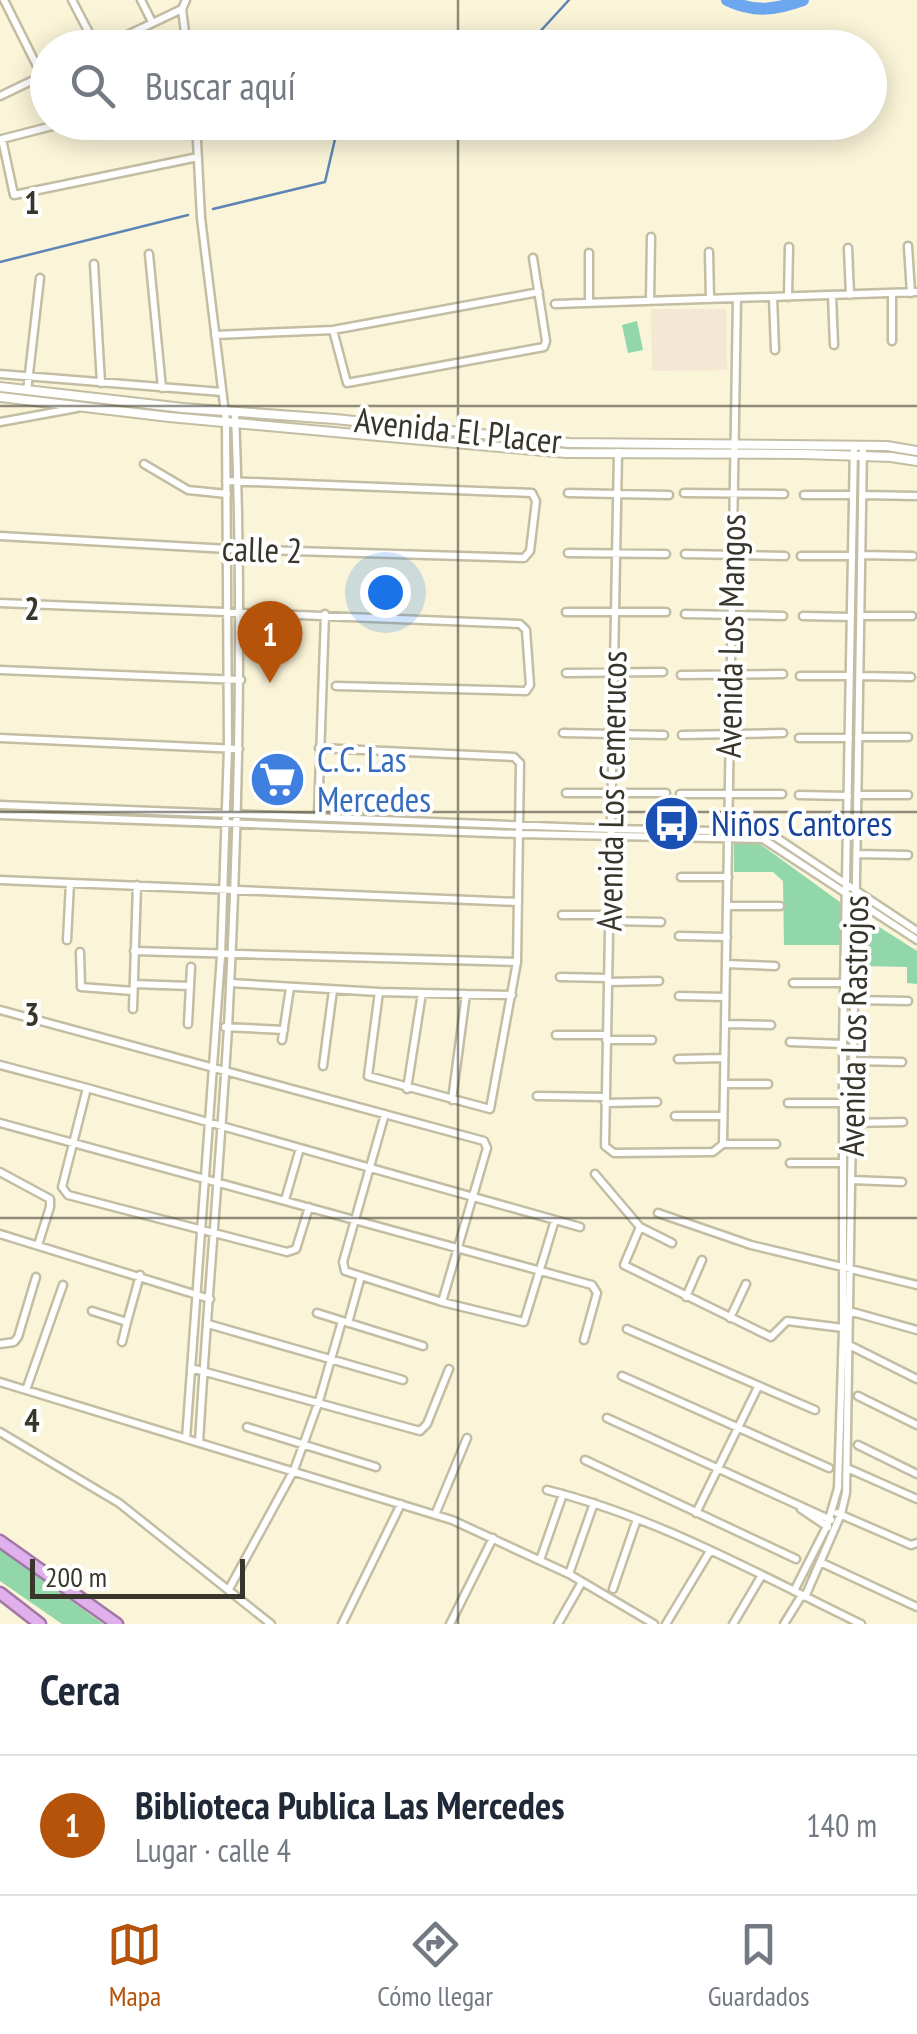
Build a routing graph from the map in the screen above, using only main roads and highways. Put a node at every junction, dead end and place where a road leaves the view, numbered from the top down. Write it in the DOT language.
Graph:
graph roads {
  1 [pos="0,1541"];
  2 [pos="0,1593"];
  3 [pos="106,1619"];
  4 [pos="40,1624"];
  5 [pos="117,1624"];
  1 -- 3 [label="highway"];
  2 -- 4 [label="highway"];
  3 -- 5 [label="highway"];
}
